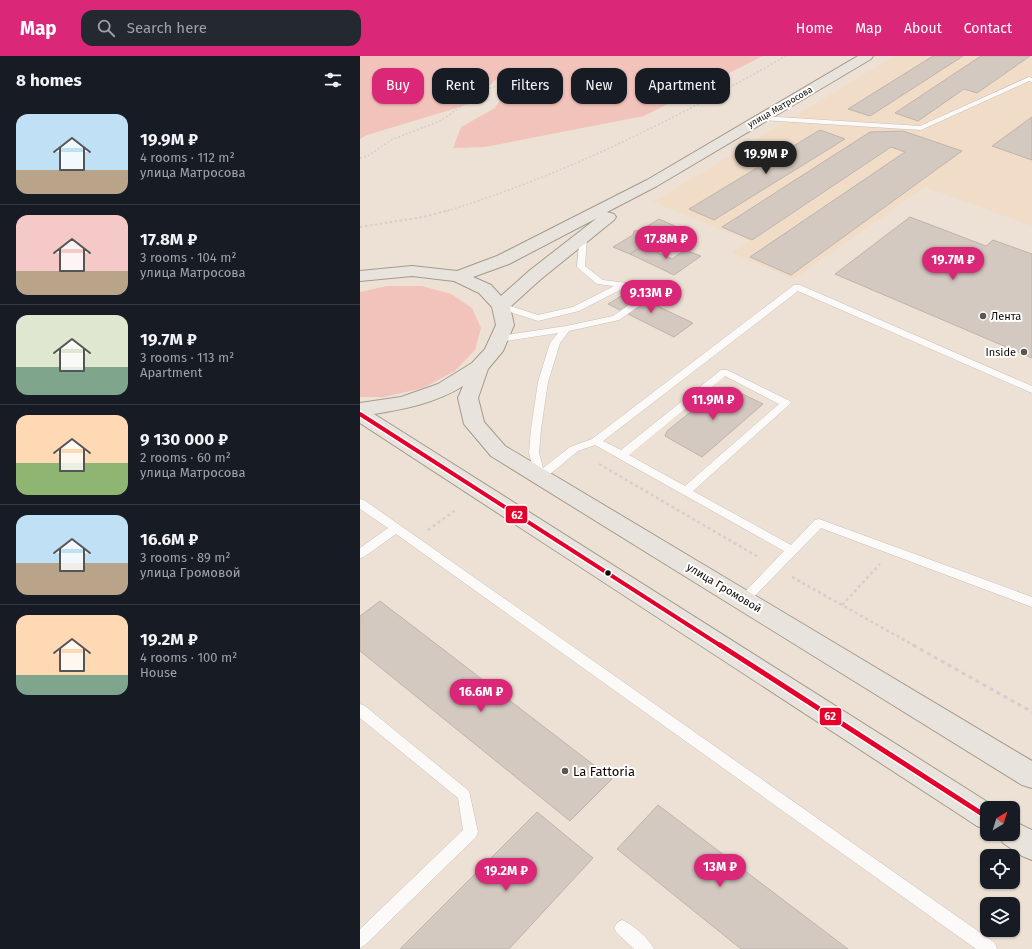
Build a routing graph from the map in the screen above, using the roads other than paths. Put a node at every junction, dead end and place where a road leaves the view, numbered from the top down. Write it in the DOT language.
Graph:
graph roads {
  1 [pos="867,56"];
  2 [pos="1032,80"];
  3 [pos="761,118"];
  4 [pos="652,183"];
  5 [pos="583,237"];
  6 [pos="360,276"];
  7 [pos="458,276"];
  8 [pos="624,285"];
  9 [pos="501,306"];
  10 [pos="566,329"];
  11 [pos="499,339"];
  12 [pos="479,367"];
  13 [pos="1032,390"];
  14 [pos="360,410"];
  15 [pos="360,414"];
  16 [pos="596,441"];
  17 [pos="622,455"];
  18 [pos="540,476"];
  19 [pos="686,491"];
  20 [pos="360,503"];
  21 [pos="396,529"];
  22 [pos="791,550"];
  23 [pos="360,554"];
  24 [pos="744,600"];
  25 [pos="1032,602"];
  26 [pos="360,710"];
  27 [pos="1032,776"];
  28 [pos="980,813"];
  29 [pos="1020,838"];
  30 [pos="1032,846"];
  31 [pos="622,928"];
  32 [pos="360,940"];
  33 [pos="646,949"];
  34 [pos="989,949"];
  1 -- 3 [label="main road, улица Матросова"];
  2 -- 3 [label="lane"];
  3 -- 4 [label="main road, улица Матросова"];
  4 -- 5 [label="main road, улица Матросова"];
  4 -- 7 [label="main road, улица Матросова"];
  5 -- 8 [label="lane"];
  5 -- 9 [label="main road, улица Матросова"];
  6 -- 7 [label="main road"];
  7 -- 9 [label="main road"];
  8 -- 9 [label="lane"];
  8 -- 10 [label="lane"];
  9 -- 11 [label="main road"];
  10 -- 11 [label="lane"];
  10 -- 18 [label="lane"];
  11 -- 12 [label="main road"];
  12 -- 14 [label="main road"];
  12 -- 18 [label="main road, улица Громовой"];
  13 -- 16 [label="lane"];
  15 -- 28 [label="main road"];
  16 -- 17 [label="lane"];
  16 -- 18 [label="lane"];
  17 -- 19 [label="lane"];
  17 -- 19 [label="lane"];
  18 -- 24 [label="main road, улица Громовой"];
  19 -- 22 [label="lane"];
  20 -- 21 [label="lane"];
  21 -- 23 [label="lane"];
  21 -- 34 [label="lane"];
  22 -- 24 [label="lane"];
  22 -- 25 [label="lane"];
  24 -- 27 [label="main road, улица Громовой"];
  26 -- 32 [label="lane"];
  29 -- 30 [label="main road"];
  31 -- 33 [label="lane"];
}
